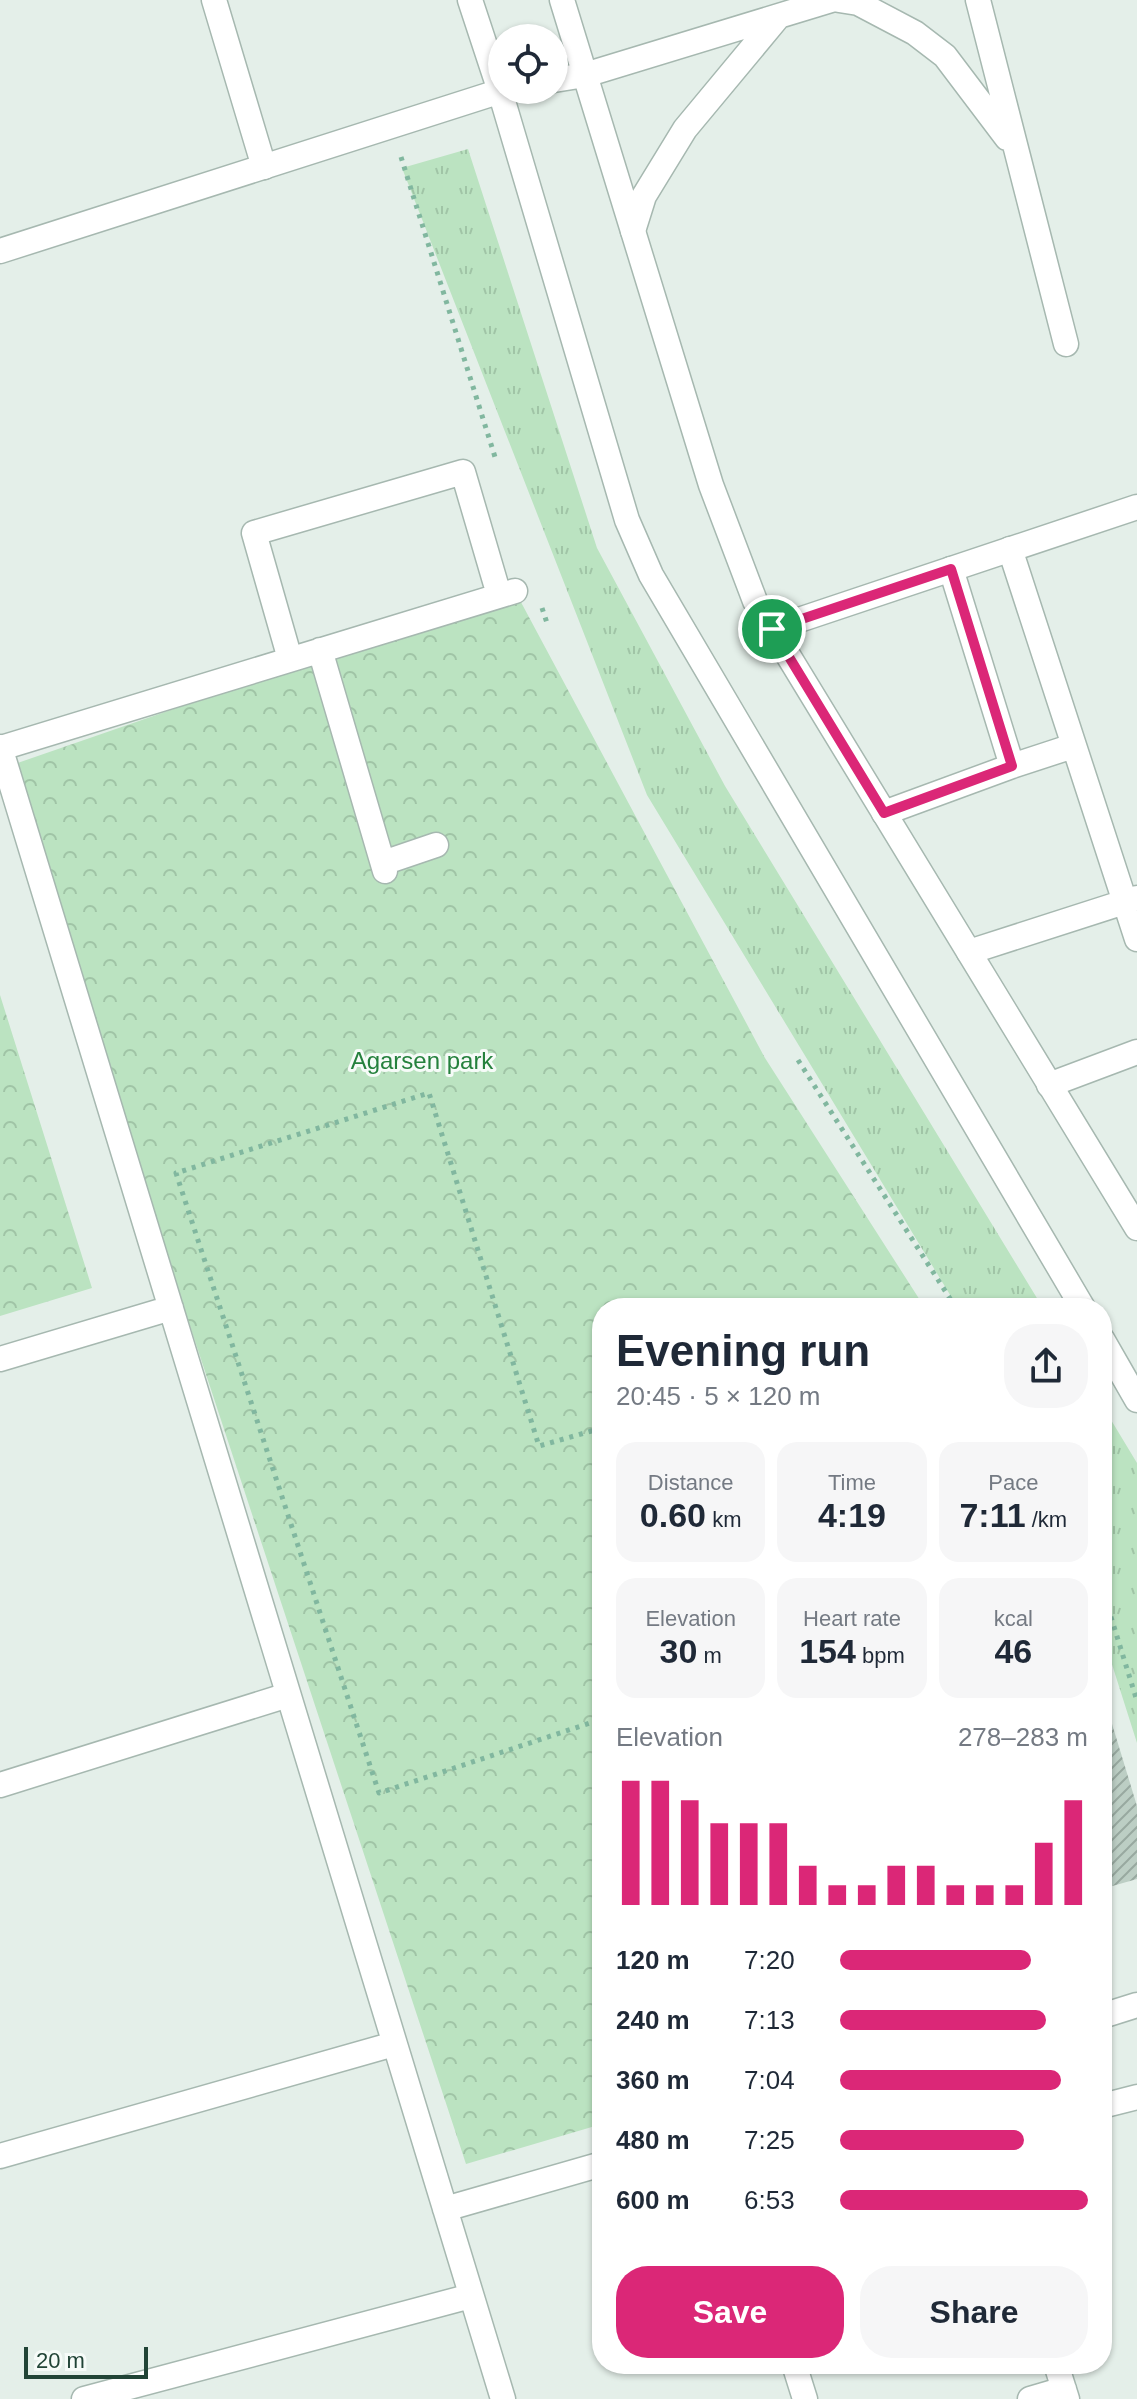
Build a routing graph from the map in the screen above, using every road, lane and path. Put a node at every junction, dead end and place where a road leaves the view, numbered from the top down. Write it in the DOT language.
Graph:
graph roads {
  1 [pos="214,0"];
  2 [pos="470,0"];
  3 [pos="562,0"];
  4 [pos="831,0"];
  5 [pos="839,0"];
  6 [pos="978,0"];
  7 [pos="778,17"];
  8 [pos="488,51"];
  9 [pos="585,75"];
  10 [pos="568,78"];
  11 [pos="488,95"];
  12 [pos="506,104"];
  13 [pos="391,126"];
  14 [pos="1014,146"];
  15 [pos="264,167"];
  16 [pos="633,231"];
  17 [pos="0,251"];
  18 [pos="1066,344"];
  19 [pos="495,457"];
  20 [pos="1137,507"];
  21 [pos="1010,549"];
  22 [pos="951,569"];
  23 [pos="542,608"];
  24 [pos="547,623"];
  25 [pos="772,629"];
  26 [pos="320,650"];
  27 [pos="290,659"];
  28 [pos="1073,746"];
  29 [pos="2,758"];
  30 [pos="1012,766"];
  31 [pos="884,813"];
  32 [pos="436,845"];
  33 [pos="1130,900"];
  34 [pos="1137,939"];
  35 [pos="969,952"];
  36 [pos="1137,1052"];
  37 [pos="798,1060"];
  38 [pos="1049,1085"];
  39 [pos="1137,1228"];
  40 [pos="950,1298"];
  41 [pos="1077,1298"];
  42 [pos="171,1308"];
  43 [pos="1112,1356"];
  44 [pos="0,1359"];
  45 [pos="1137,1400"];
  46 [pos="592,1431"];
  47 [pos="1112,1620"];
  48 [pos="288,1695"];
  49 [pos="1137,1701"];
  50 [pos="592,1722"];
  51 [pos="0,1785"];
  52 [pos="1137,2005"];
  53 [pos="1112,2013"];
  54 [pos="394,2044"];
  55 [pos="1137,2097"];
  56 [pos="1112,2103"];
  57 [pos="0,2156"];
  58 [pos="592,2167"];
  59 [pos="445,2209"];
  60 [pos="471,2296"];
  61 [pos="797,2374"];
  62 [pos="1059,2374"];
  63 [pos="1066,2394"];
  64 [pos="84,2399"];
  65 [pos="503,2399"];
  66 [pos="805,2399"];
  67 [pos="1030,2399"];
  1 -- 15 [label="street"];
  2 -- 8 [label="street"];
  3 -- 9 [label="street"];
  4 -- 7 [label="street"];
  5 -- 14 [label="street"];
  6 -- 14 [label="street"];
  7 -- 9 [label="street"];
  7 -- 16 [label="street"];
  9 -- 10 [label="street"];
  9 -- 16 [label="street"];
  11 -- 13 [label="street"];
  12 -- 41 [label="street"];
  13 -- 15 [label="street"];
  13 -- 19 [label="path"];
  14 -- 18 [label="street"];
  15 -- 17 [label="street"];
  16 -- 25 [label="street"];
  20 -- 21 [label="street"];
  21 -- 22 [label="street"];
  21 -- 28 [label="street"];
  22 -- 25 [label="street"];
  22 -- 30 [label="street"];
  23 -- 24 [label="path"];
  25 -- 31 [label="street"];
  26 -- 27 [label="street"];
  26 -- 27 [label="street"];
  26 -- 32 [label="street"];
  27 -- 29 [label="street"];
  28 -- 30 [label="street"];
  28 -- 33 [label="street"];
  29 -- 42 [label="street"];
  30 -- 31 [label="street"];
  31 -- 35 [label="street"];
  33 -- 34 [label="street"];
  33 -- 35 [label="street"];
  35 -- 38 [label="street"];
  36 -- 38 [label="street"];
  37 -- 40 [label="path"];
  38 -- 39 [label="street"];
  42 -- 44 [label="street"];
  42 -- 48 [label="street"];
  43 -- 45 [label="street"];
  46 -- 50 [label="path"];
  47 -- 49 [label="path"];
  48 -- 51 [label="street"];
  48 -- 54 [label="street"];
  52 -- 53 [label="street"];
  54 -- 57 [label="street"];
  54 -- 59 [label="street"];
  55 -- 56 [label="street"];
  58 -- 59 [label="street"];
  59 -- 60 [label="street"];
  60 -- 64 [label="street"];
  60 -- 65 [label="street"];
  61 -- 66 [label="street"];
  62 -- 63 [label="street"];
  63 -- 67 [label="street"];
}
